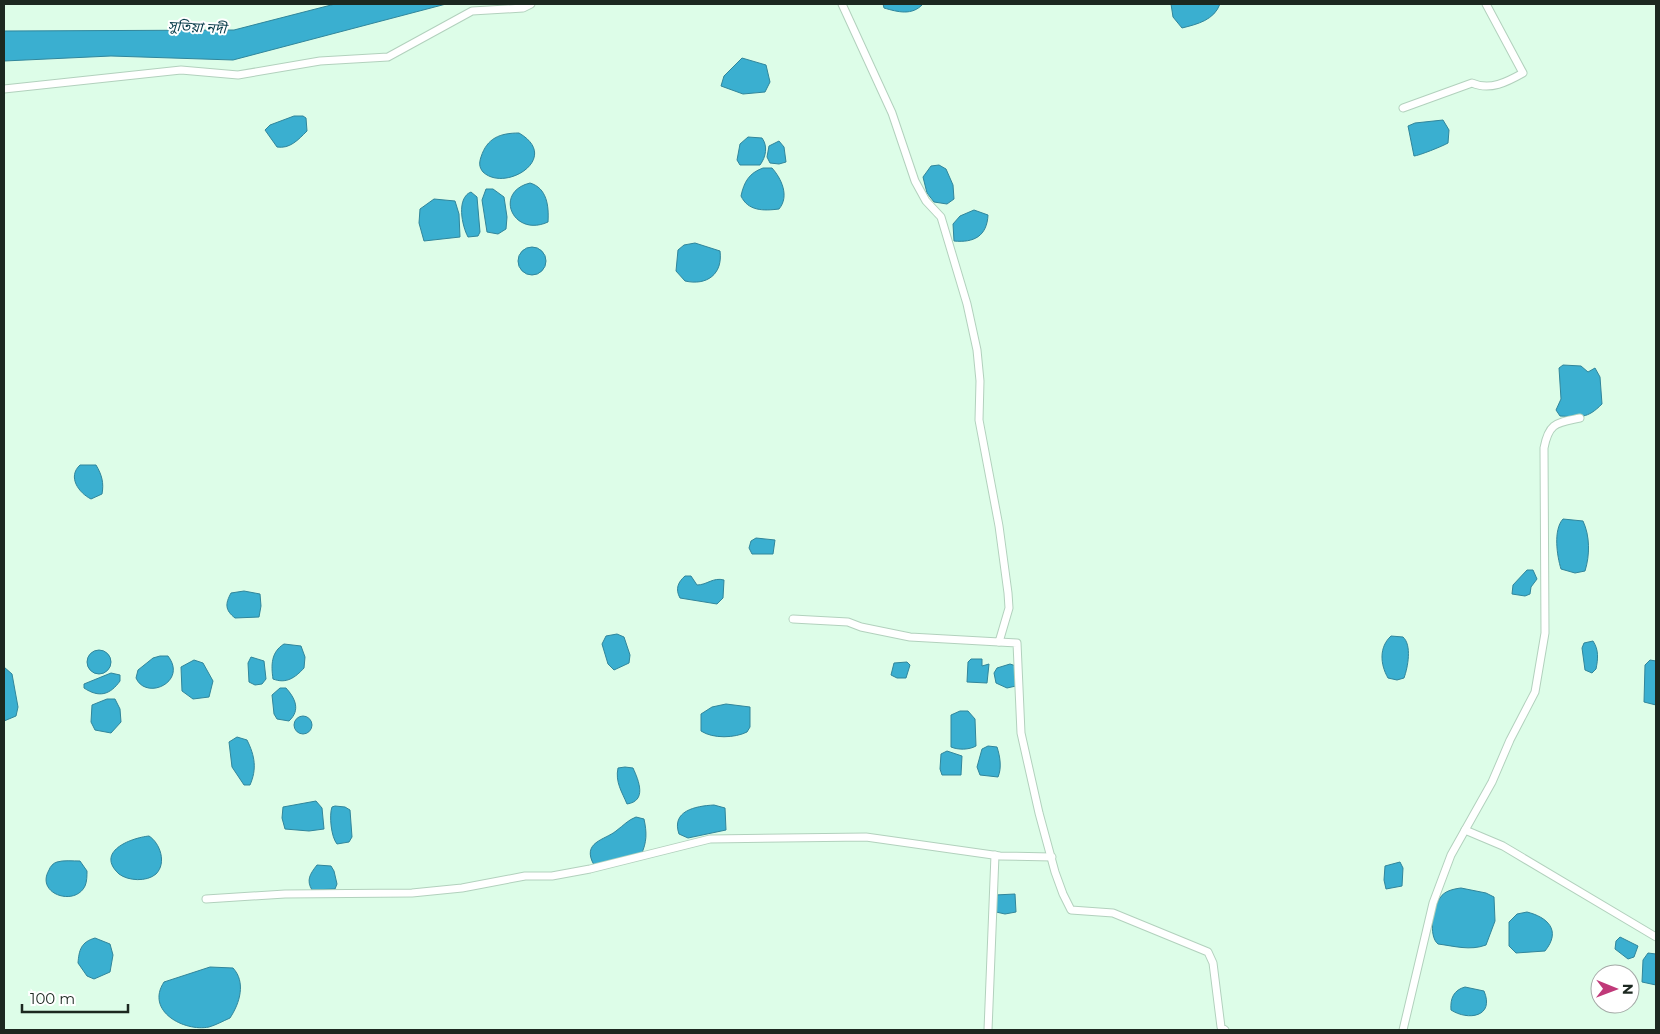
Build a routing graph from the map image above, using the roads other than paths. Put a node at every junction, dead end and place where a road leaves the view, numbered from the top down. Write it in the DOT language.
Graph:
graph roads {
  1 [pos="531,4"];
  2 [pos="842,4"];
  3 [pos="1486,4"];
  4 [pos="4,89"];
  5 [pos="1403,108"];
  6 [pos="1580,418"];
  7 [pos="793,618"];
  8 [pos="999,642"];
  9 [pos="1465,830"];
  10 [pos="994,855"];
  11 [pos="1052,857"];
  12 [pos="206,899"];
  13 [pos="1656,937"];
  14 [pos="988,1030"];
  15 [pos="1225,1030"];
  16 [pos="1403,1030"];
  1 -- 4 [label="street"];
  2 -- 8 [label="street"];
  3 -- 5 [label="street"];
  6 -- 9 [label="street"];
  7 -- 8 [label="street"];
  8 -- 11 [label="street"];
  9 -- 13 [label="street"];
  9 -- 16 [label="street"];
  10 -- 11 [label="street"];
  10 -- 12 [label="street"];
  10 -- 14 [label="street"];
  11 -- 15 [label="street"];
}
